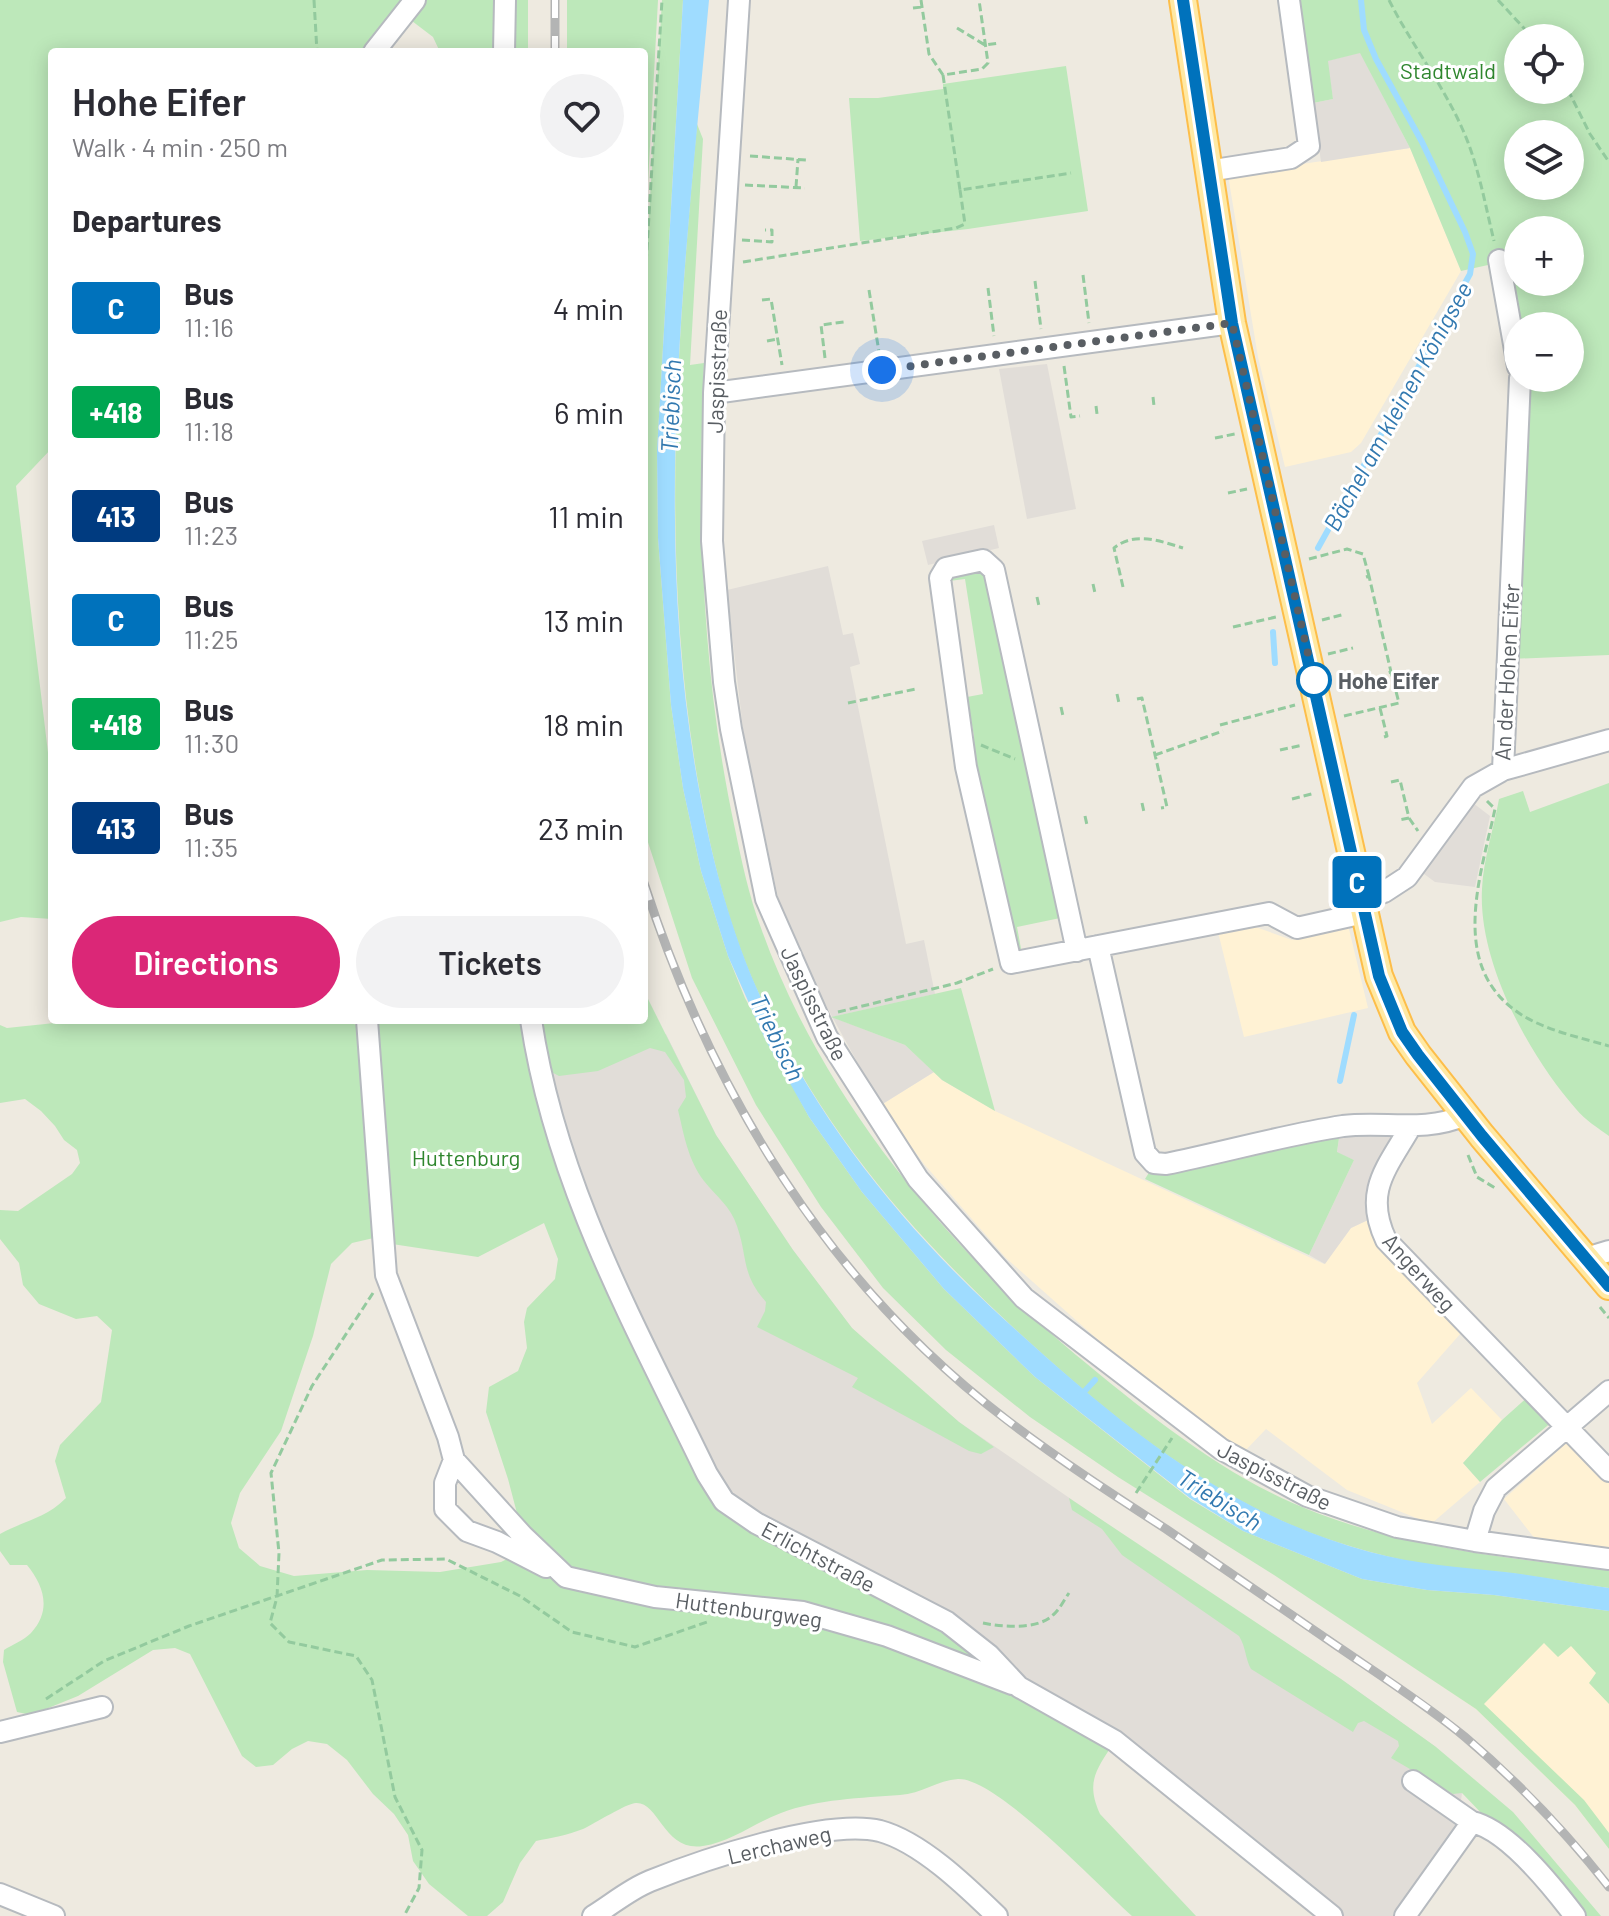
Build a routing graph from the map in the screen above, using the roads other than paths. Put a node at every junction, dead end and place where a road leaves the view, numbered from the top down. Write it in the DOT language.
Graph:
graph roads {
  1 [pos="415,0"];
  2 [pos="505,0"];
  3 [pos="739,0"];
  4 [pos="1183,0"];
  5 [pos="1289,0"];
  6 [pos="377,48"];
  7 [pos="504,48"];
  8 [pos="1208,171"];
  9 [pos="1499,260"];
  10 [pos="1508,312"];
  11 [pos="1232,323"];
  12 [pos="1519,392"];
  13 [pos="714,393"];
  14 [pos="1609,740"];
  15 [pos="1503,770"];
  16 [pos="1362,906"];
  17 [pos="1098,946"];
  18 [pos="1077,951"];
  19 [pos="367,1024"];
  20 [pos="532,1024"];
  21 [pos="1465,1115"];
  22 [pos="1411,1126"];
  23 [pos="1597,1255"];
  24 [pos="1609,1286"];
  25 [pos="1609,1391"];
  26 [pos="1565,1427"];
  27 [pos="454,1460"];
  28 [pos="1609,1471"];
  29 [pos="1475,1541"];
  30 [pos="1609,1559"];
  31 [pos="566,1577"];
  32 [pos="1019,1687"];
  33 [pos="102,1707"];
  34 [pos="0,1732"];
  35 [pos="1413,1781"];
  36 [pos="1469,1824"];
  37 [pos="0,1894"];
  38 [pos="54,1916"];
  39 [pos="593,1916"];
  40 [pos="997,1916"];
  41 [pos="1332,1916"];
  42 [pos="1405,1916"];
  43 [pos="1575,1916"];
  1 -- 6 [label="street"];
  2 -- 7 [label="street"];
  3 -- 13 [label="street, Jaspisstraße"];
  4 -- 8 [label="main road"];
  5 -- 8 [label="street"];
  8 -- 11 [label="main road"];
  9 -- 10 [label="street"];
  11 -- 13 [label="street"];
  11 -- 16 [label="main road"];
  12 -- 15 [label="street, An der Hohen Eifer"];
  13 -- 29 [label="street, Jaspisstraße"];
  14 -- 15 [label="street"];
  15 -- 16 [label="street, An der Hohen Eifer"];
  16 -- 17 [label="street, An der Hohen Eifer"];
  16 -- 21 [label="main road"];
  17 -- 18 [label="street, An der Hohen Eifer"];
  17 -- 22 [label="street"];
  18 -- 18 [label="street, An der Hohen Eifer"];
  19 -- 27 [label="street"];
  20 -- 32 [label="street, Erlichtstraße"];
  21 -- 22 [label="street"];
  21 -- 23 [label="main road"];
  22 -- 26 [label="street, Angerweg"];
  23 -- 24 [label="main road"];
  25 -- 26 [label="street"];
  26 -- 28 [label="street, Angerweg"];
  26 -- 29 [label="street"];
  27 -- 31 [label="street"];
  27 -- 31 [label="street, Huttenburgweg"];
  29 -- 30 [label="street, Jaspisstraße"];
  31 -- 32 [label="street, Huttenburgweg"];
  32 -- 41 [label="street, Erlichtstraße"];
  33 -- 34 [label="street"];
  35 -- 36 [label="street"];
  36 -- 42 [label="street"];
  36 -- 43 [label="street"];
  37 -- 38 [label="street"];
  39 -- 40 [label="street, Lerchaweg"];
}
